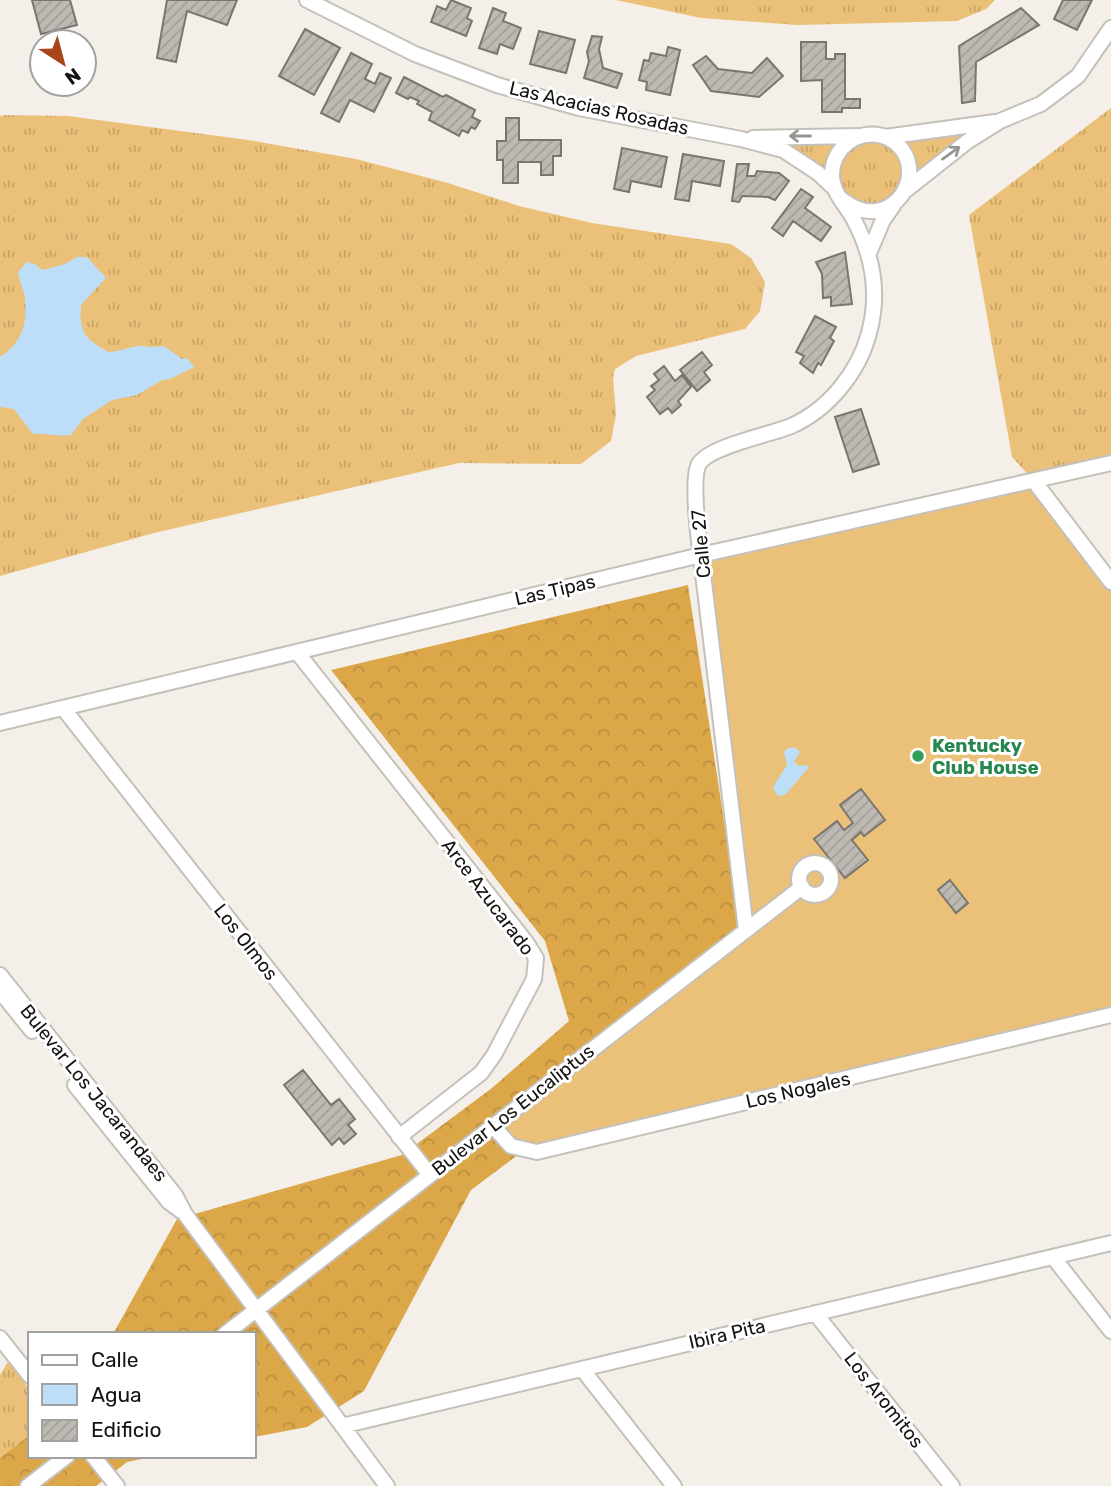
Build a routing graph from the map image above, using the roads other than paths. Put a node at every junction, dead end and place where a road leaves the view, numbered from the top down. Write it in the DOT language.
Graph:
graph roads {
  1 [pos="307,0"];
  2 [pos="1111,29"];
  3 [pos="1000,121"];
  4 [pos="859,136"];
  5 [pos="886,137"];
  6 [pos="741,139"];
  7 [pos="906,190"];
  8 [pos="837,193"];
  9 [pos="892,205"];
  10 [pos="869,254"];
  11 [pos="1111,463"];
  12 [pos="1034,481"];
  13 [pos="701,555"];
  14 [pos="1111,582"];
  15 [pos="297,652"];
  16 [pos="63,708"];
  17 [pos="0,723"];
  18 [pos="802,887"];
  19 [pos="746,930"];
  20 [pos="0,975"];
  21 [pos="0,991"];
  22 [pos="1111,1015"];
  23 [pos="493,1126"];
  24 [pos="399,1138"];
  25 [pos="430,1175"];
  26 [pos="185,1214"];
  27 [pos="1111,1243"];
  28 [pos="1053,1257"];
  29 [pos="256,1310"];
  30 [pos="815,1313"];
  31 [pos="1111,1331"];
  32 [pos="228,1332"];
  33 [pos="0,1338"];
  34 [pos="582,1369"];
  35 [pos="28,1373"];
  36 [pos="342,1426"];
  37 [pos="64,1458"];
  38 [pos="95,1458"];
  39 [pos="28,1486"];
  40 [pos="117,1486"];
  41 [pos="387,1486"];
  42 [pos="399,1486"];
  43 [pos="674,1486"];
  44 [pos="952,1486"];
  1 -- 6 [label="street, Las Acacias Rosadas"];
  2 -- 3 [label="street"];
  3 -- 5 [label="street"];
  7 -- 3 [label="street, one-way"];
  4 -- 5 [label="street"];
  4 -- 6 [label="street, Las Acacias Rosadas, one-way"];
  4 -- 8 [label="street"];
  5 -- 7 [label="street"];
  6 -- 8 [label="street, Las Acacias Rosadas"];
  7 -- 9 [label="street"];
  8 -- 9 [label="street"];
  8 -- 10 [label="street, Calle 27"];
  9 -- 10 [label="street, Calle 27"];
  10 -- 13 [label="street, Calle 27"];
  11 -- 12 [label="street, Las Tipas"];
  12 -- 13 [label="street, Las Tipas"];
  12 -- 14 [label="street"];
  13 -- 15 [label="street, Las Tipas"];
  13 -- 19 [label="street, Calle 27"];
  15 -- 16 [label="street, Las Tipas"];
  15 -- 24 [label="street, Arce Azucarado"];
  16 -- 17 [label="street, Las Tipas"];
  16 -- 24 [label="street, Los Olmos"];
  18 -- 19 [label="street, Bulevar Los Eucaliptus"];
  19 -- 23 [label="street, Bulevar Los Eucaliptus"];
  20 -- 26 [label="street, Bulevar Los Jacarandaes"];
  21 -- 26 [label="street, Bulevar Los Jacarandaes"];
  22 -- 23 [label="street, Los Nogales"];
  23 -- 25 [label="street, Bulevar Los Eucaliptus"];
  24 -- 25 [label="street, Los Olmos"];
  25 -- 29 [label="street, Bulevar Los Eucaliptus"];
  26 -- 29 [label="street, Bulevar Los Jacarandaes"];
  27 -- 28 [label="street, Ibira Pita"];
  28 -- 30 [label="street, Ibira Pita"];
  28 -- 31 [label="street"];
  29 -- 32 [label="street, Bulevar Los Eucaliptus"];
  29 -- 36 [label="street, Bulevar Los Jacarandaes"];
  30 -- 34 [label="street, Ibira Pita"];
  30 -- 44 [label="street, Los Aromitos"];
  33 -- 35 [label="street"];
  34 -- 36 [label="street, Ibira Pita"];
  34 -- 43 [label="street"];
  36 -- 41 [label="street, Bulevar Los Jacarandaes"];
  36 -- 42 [label="street, Bulevar Los Jacarandaes"];
  37 -- 39 [label="street"];
  38 -- 40 [label="street"];
}
